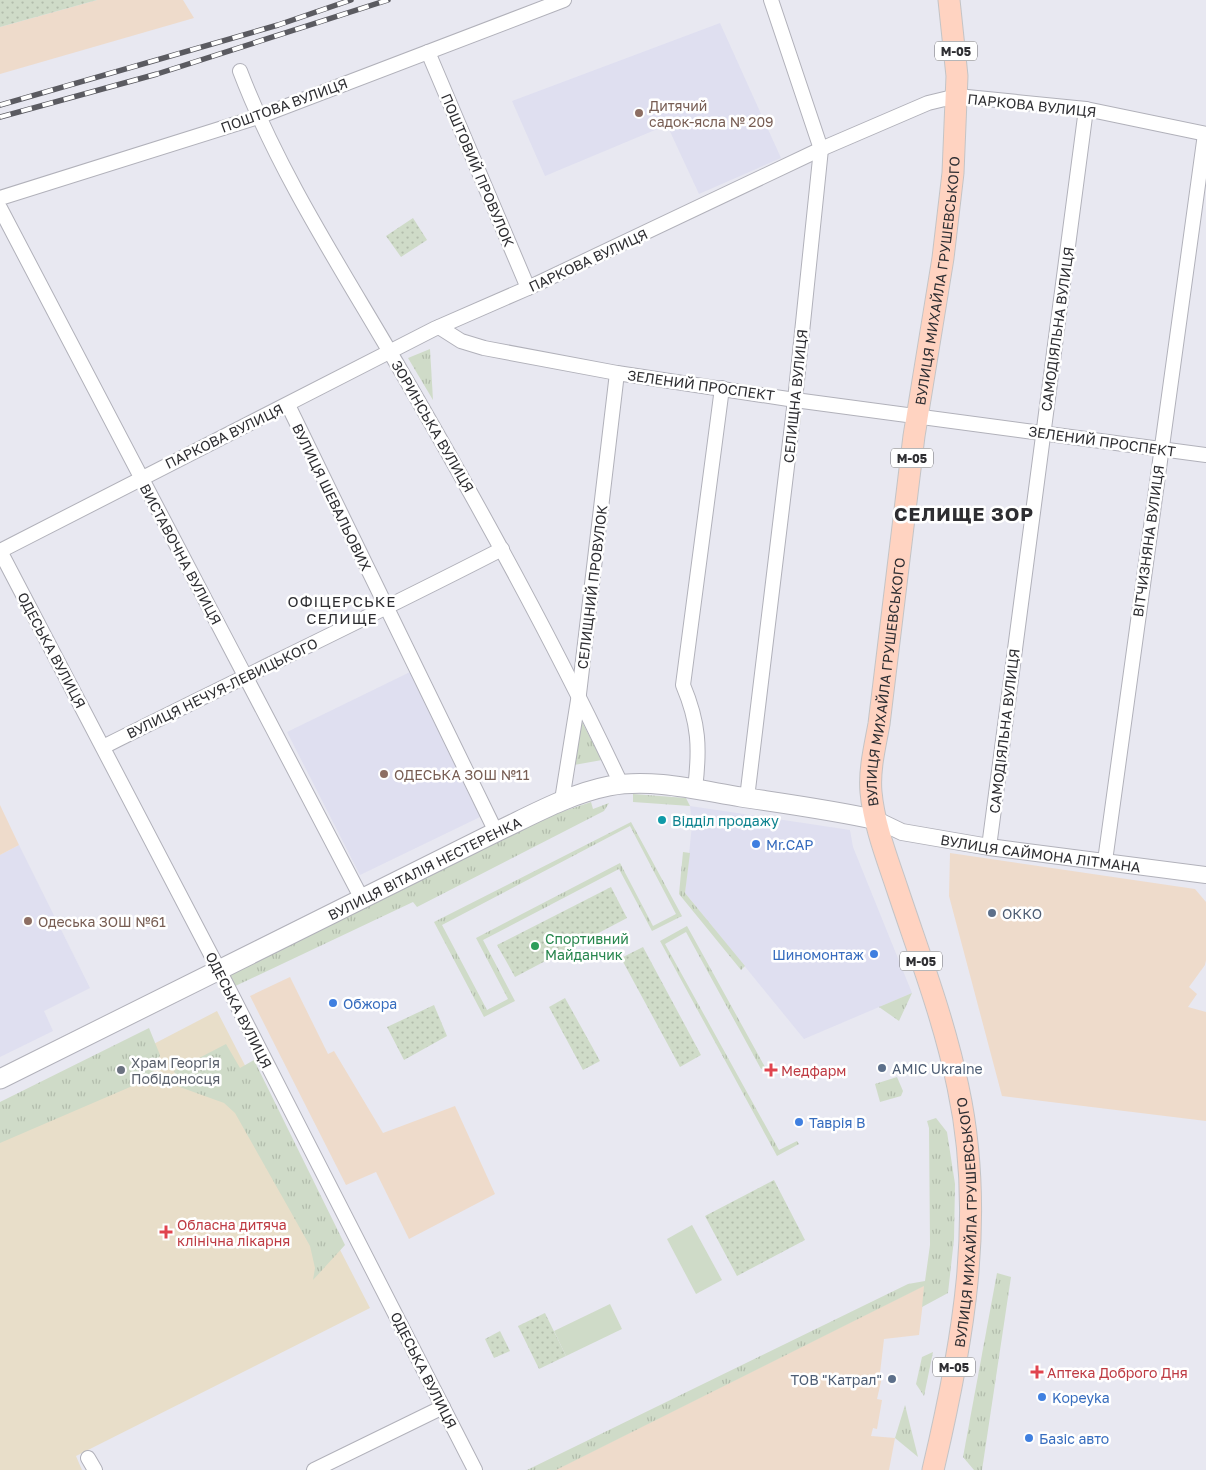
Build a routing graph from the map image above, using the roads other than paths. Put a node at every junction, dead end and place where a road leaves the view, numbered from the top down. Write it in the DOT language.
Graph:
graph roads {
  1 [pos="564,0"];
  2 [pos="771,0"];
  3 [pos="949,0"];
  4 [pos="428,52"];
  5 [pos="240,71"];
  6 [pos="957,96"];
  7 [pos="1086,109"];
  8 [pos="258,117"];
  9 [pos="1206,134"];
  10 [pos="821,149"];
  11 [pos="0,198"];
  12 [pos="0,208"];
  13 [pos="528,288"];
  14 [pos="439,327"];
  15 [pos="390,352"];
  16 [pos="616,373"];
  17 [pos="722,388"];
  18 [pos="795,400"];
  19 [pos="288,405"];
  20 [pos="918,415"];
  21 [pos="1043,432"];
  22 [pos="1160,449"];
  23 [pos="1206,455"];
  24 [pos="140,477"];
  25 [pos="502,549"];
  26 [pos="0,551"];
  27 [pos="387,609"];
  28 [pos="246,675"];
  29 [pos="579,694"];
  30 [pos="103,747"];
  31 [pos="621,784"];
  32 [pos="695,789"];
  33 [pos="748,798"];
  34 [pos="562,800"];
  35 [pos="877,820"];
  36 [pos="496,832"];
  37 [pos="989,847"];
  38 [pos="1105,860"];
  39 [pos="1206,875"];
  40 [pos="362,899"];
  41 [pos="220,970"];
  42 [pos="0,1079"];
  43 [pos="443,1408"];
  44 [pos="314,1470"];
  45 [pos="475,1470"];
  46 [pos="933,1470"];
  1 -- 4 [label="street, ПОШТОВА ВУЛИЦЯ"];
  2 -- 10 [label="street, СЕЛИЩНА ВУЛИЦЯ"];
  3 -- 6 [label="main road, ВУЛИЦЯ МИХАЙЛА ГРУШЕВСЬКОГО / М-05"];
  4 -- 8 [label="street, ПОШТОВА ВУЛИЦЯ"];
  4 -- 13 [label="street, ПОШТОВИЙ ПРОВУЛОК"];
  5 -- 8 [label="street, ЗОРИНСЬКА ВУЛИЦЯ"];
  6 -- 7 [label="street, ПАРКОВА ВУЛИЦЯ"];
  6 -- 10 [label="street, ПАРКОВА ВУЛИЦЯ"];
  6 -- 20 [label="main road, ВУЛИЦЯ МИХАЙЛА ГРУШЕВСЬКОГО / М-05"];
  7 -- 9 [label="street, ПАРКОВА ВУЛИЦЯ"];
  7 -- 21 [label="street, САМОДІЯЛЬНА ВУЛИЦЯ"];
  8 -- 11 [label="street, ПОШТОВА ВУЛИЦЯ"];
  8 -- 15 [label="street, ЗОРИНСЬКА ВУЛИЦЯ"];
  9 -- 22 [label="street, ВІТЧИЗНЯНА ВУЛИЦЯ"];
  10 -- 13 [label="street, ПАРКОВА ВУЛИЦЯ"];
  10 -- 18 [label="street, СЕЛИЩНА ВУЛИЦЯ"];
  12 -- 24 [label="street, ВИСТАВОЧНА ВУЛИЦЯ"];
  13 -- 14 [label="street, ПАРКОВА ВУЛИЦЯ"];
  14 -- 15 [label="street, ПАРКОВА ВУЛИЦЯ"];
  14 -- 16 [label="street, ЗЕЛЕНИЙ ПРОСПЕКТ"];
  15 -- 19 [label="street, ПАРКОВА ВУЛИЦЯ"];
  15 -- 25 [label="street, ЗОРИНСЬКА ВУЛИЦЯ"];
  16 -- 17 [label="street, ЗЕЛЕНИЙ ПРОСПЕКТ"];
  16 -- 29 [label="street, СЕЛИЩНИЙ ПРОВУЛОК"];
  17 -- 18 [label="street, ЗЕЛЕНИЙ ПРОСПЕКТ"];
  17 -- 32 [label="street"];
  18 -- 20 [label="street, ЗЕЛЕНИЙ ПРОСПЕКТ"];
  18 -- 33 [label="street, СЕЛИЩНА ВУЛИЦЯ"];
  19 -- 24 [label="street, ПАРКОВА ВУЛИЦЯ"];
  19 -- 27 [label="street, ВУЛИЦЯ ШЕВАЛЬОВИХ"];
  20 -- 21 [label="street, ЗЕЛЕНИЙ ПРОСПЕКТ"];
  20 -- 35 [label="main road, ВУЛИЦЯ МИХАЙЛА ГРУШЕВСЬКОГО / М-05"];
  21 -- 22 [label="street, ЗЕЛЕНИЙ ПРОСПЕКТ"];
  21 -- 37 [label="street, САМОДІЯЛЬНА ВУЛИЦЯ"];
  22 -- 23 [label="street, ЗЕЛЕНИЙ ПРОСПЕКТ"];
  22 -- 38 [label="street, ВІТЧИЗНЯНА ВУЛИЦЯ"];
  24 -- 26 [label="street, ПАРКОВА ВУЛИЦЯ"];
  24 -- 28 [label="street, ВИСТАВОЧНА ВУЛИЦЯ"];
  25 -- 27 [label="street, ВУЛИЦЯ НЕЧУЯ-ЛЕВИЦЬКОГО"];
  25 -- 29 [label="street, ЗОРИНСЬКА ВУЛИЦЯ"];
  26 -- 30 [label="street, ОДЕСЬКА ВУЛИЦЯ"];
  27 -- 28 [label="street, ВУЛИЦЯ НЕЧУЯ-ЛЕВИЦЬКОГО"];
  27 -- 36 [label="street, ВУЛИЦЯ ШЕВАЛЬОВИХ"];
  28 -- 30 [label="street, ВУЛИЦЯ НЕЧУЯ-ЛЕВИЦЬКОГО"];
  28 -- 40 [label="street, ВИСТАВОЧНА ВУЛИЦЯ"];
  29 -- 31 [label="street, ЗОРИНСЬКА ВУЛИЦЯ"];
  29 -- 34 [label="street, СЕЛИЩНИЙ ПРОВУЛОК"];
  30 -- 41 [label="street, ОДЕСЬКА ВУЛИЦЯ"];
  31 -- 32 [label="main road, ВУЛИЦЯ ВІТАЛІЯ НЕСТЕРЕНКА"];
  31 -- 34 [label="main road, ВУЛИЦЯ ВІТАЛІЯ НЕСТЕРЕНКА"];
  32 -- 33 [label="main road, ВУЛИЦЯ ВІТАЛІЯ НЕСТЕРЕНКА"];
  33 -- 35 [label="main road, ВУЛИЦЯ ВІТАЛІЯ НЕСТЕРЕНКА"];
  34 -- 36 [label="main road, ВУЛИЦЯ ВІТАЛІЯ НЕСТЕРЕНКА"];
  35 -- 37 [label="street, ВУЛИЦЯ САЙМОНА ЛІТМАНА"];
  35 -- 46 [label="main road, ВУЛИЦЯ МИХАЙЛА ГРУШЕВСЬКОГО / М-05"];
  36 -- 40 [label="main road, ВУЛИЦЯ ВІТАЛІЯ НЕСТЕРЕНКА"];
  37 -- 38 [label="street, ВУЛИЦЯ САЙМОНА ЛІТМАНА"];
  38 -- 39 [label="street, ВУЛИЦЯ САЙМОНА ЛІТМАНА"];
  40 -- 41 [label="main road, ВУЛИЦЯ ВІТАЛІЯ НЕСТЕРЕНКА"];
  41 -- 42 [label="main road, ВУЛИЦЯ ВІТАЛІЯ НЕСТЕРЕНКА"];
  41 -- 43 [label="street, ОДЕСЬКА ВУЛИЦЯ"];
  43 -- 44 [label="street"];
  43 -- 45 [label="street, ОДЕСЬКА ВУЛИЦЯ"];
}
